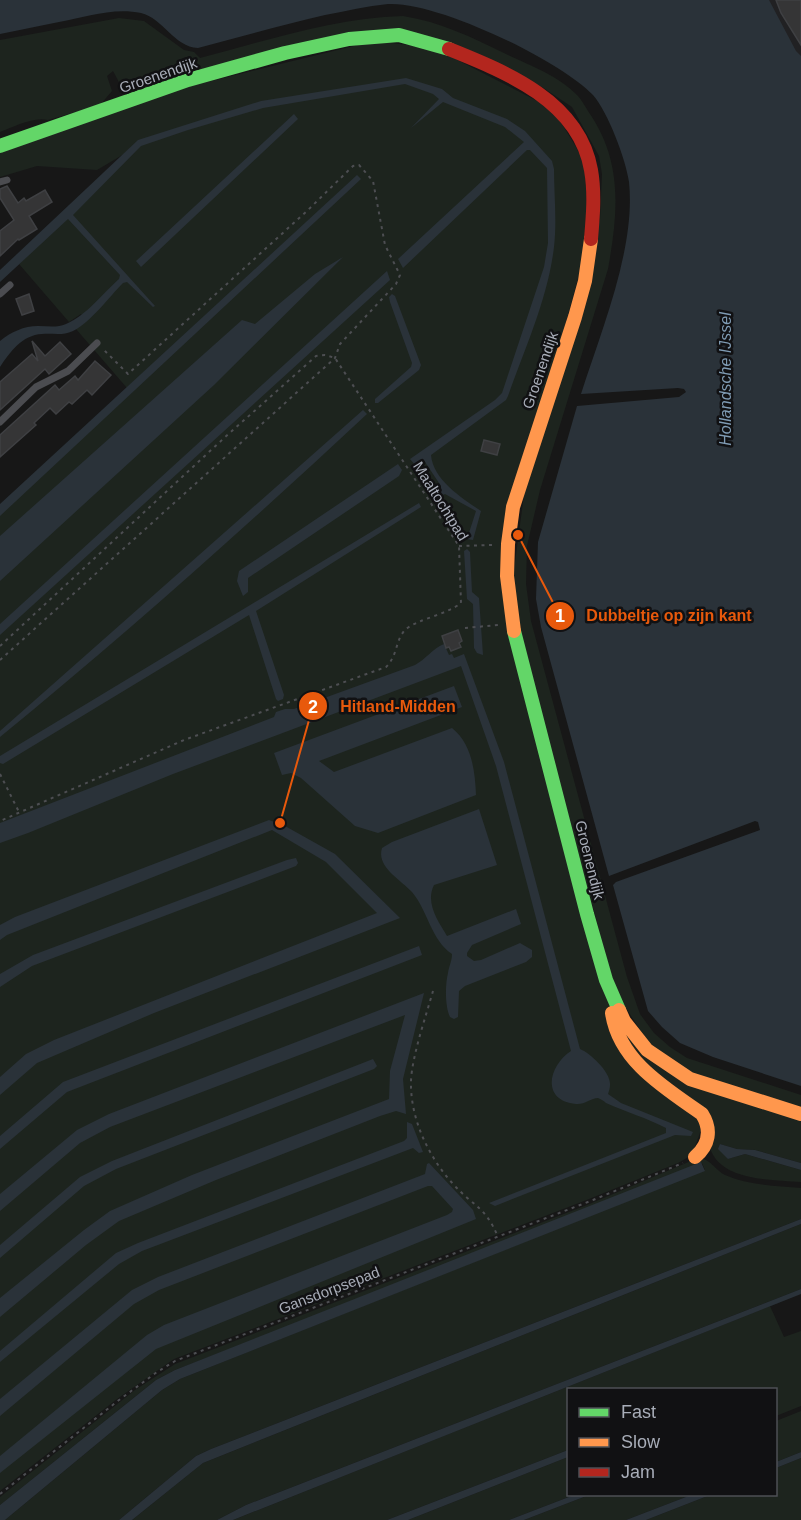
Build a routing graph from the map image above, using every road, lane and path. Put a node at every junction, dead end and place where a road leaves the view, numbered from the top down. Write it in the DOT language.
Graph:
graph roads {
  1 [pos="0,146"];
  2 [pos="10,285"];
  3 [pos="0,294"];
  4 [pos="97,343"];
  5 [pos="335,358"];
  6 [pos="0,422"];
  7 [pos="487,545"];
  8 [pos="459,546"];
  9 [pos="506,624"];
  10 [pos="465,628"];
  11 [pos="0,646"];
  12 [pos="0,660"];
  13 [pos="0,774"];
  14 [pos="19,812"];
  15 [pos="0,821"];
  16 [pos="433,991"];
  17 [pos="616,1006"];
  18 [pos="801,1114"];
  19 [pos="695,1157"];
  20 [pos="498,1237"];
  21 [pos="0,1494"];
  1 -- 17 [label="street, Groenendijk"];
  2 -- 3 [label="lane"];
  4 -- 5 [label="path"];
  4 -- 6 [label="lane"];
  5 -- 8 [label="path, Maaltochtpad"];
  5 -- 11 [label="path"];
  5 -- 12 [label="path"];
  7 -- 8 [label="path"];
  8 -- 14 [label="path, Maaltochtpad"];
  9 -- 10 [label="path"];
  13 -- 14 [label="path"];
  14 -- 15 [label="path, Maaltochtpad"];
  16 -- 20 [label="path"];
  17 -- 18 [label="street, Groenendijk"];
  17 -- 19 [label="street"];
  19 -- 20 [label="path, Gansdorpsepad"];
  20 -- 21 [label="path, Gansdorpsepad"];
}
